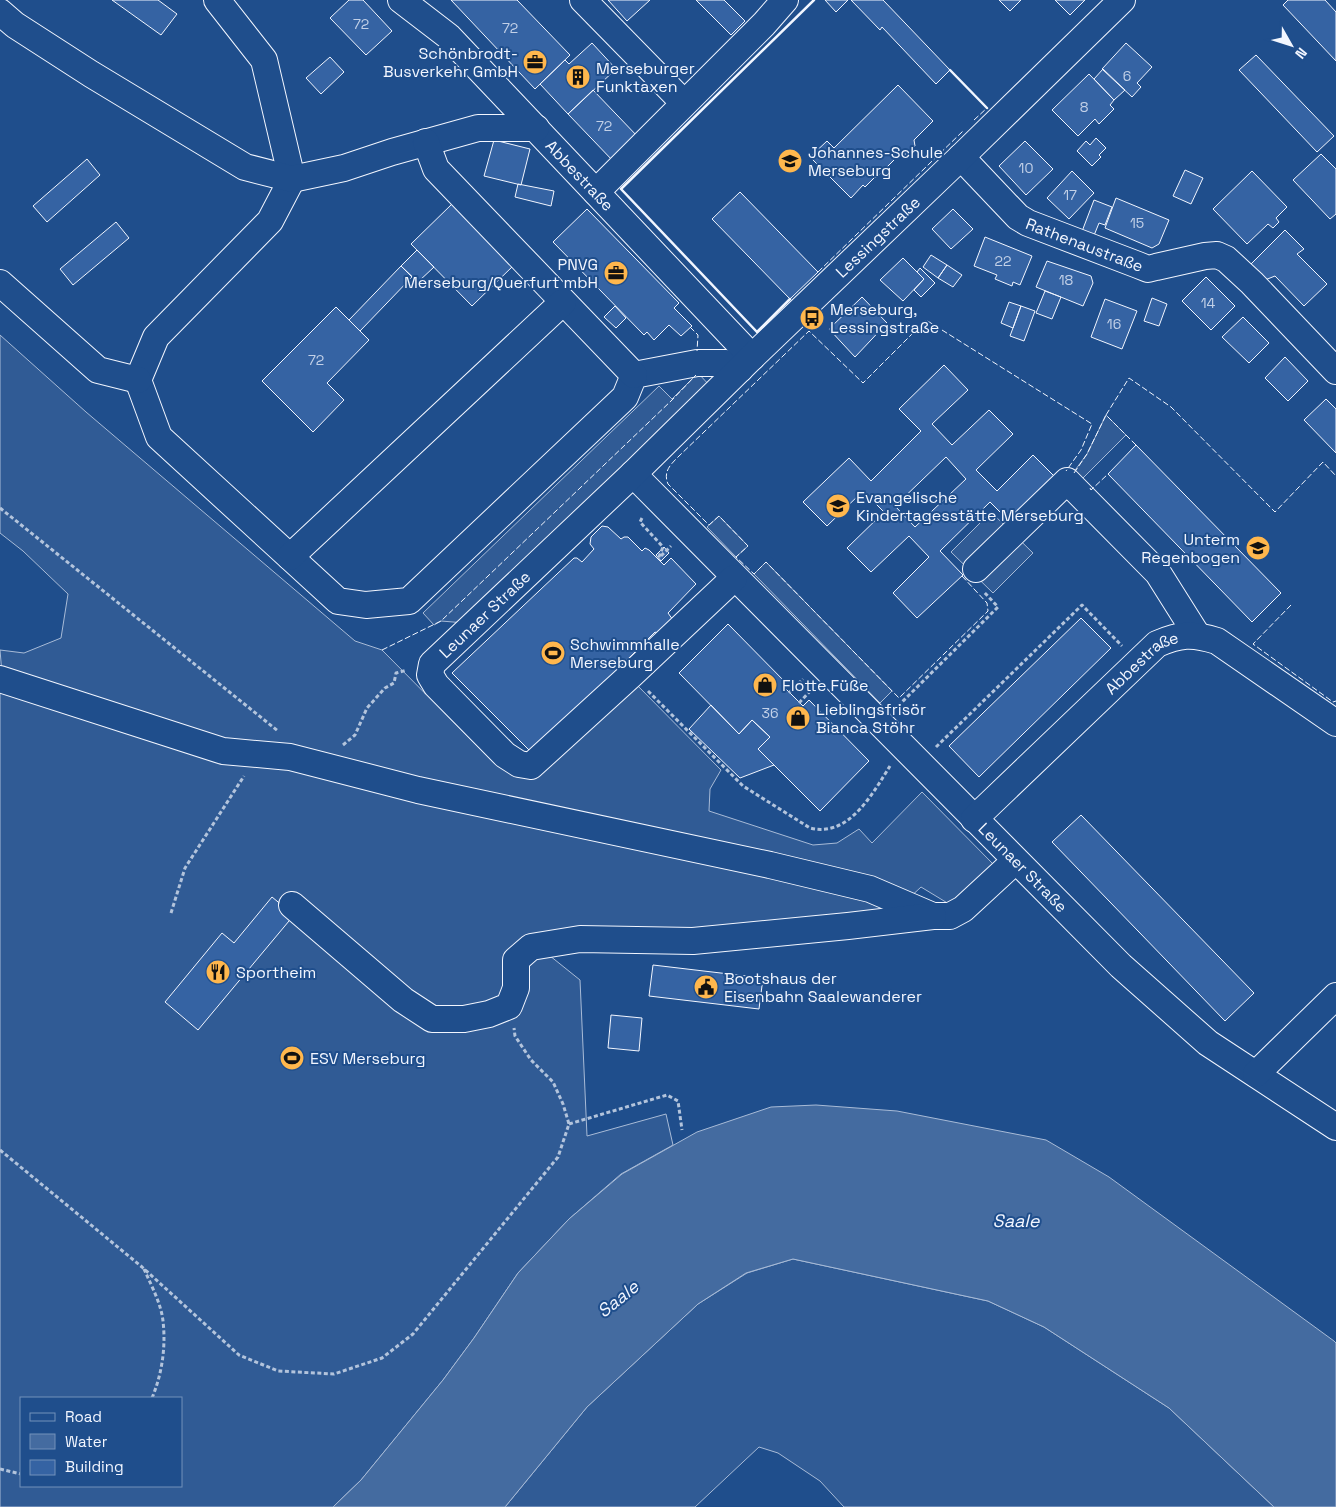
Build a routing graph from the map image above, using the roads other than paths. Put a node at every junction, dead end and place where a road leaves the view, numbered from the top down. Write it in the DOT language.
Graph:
graph roads {
  1 [pos="217,0"];
  2 [pos="401,0"];
  3 [pos="583,0"];
  4 [pos="785,0"];
  5 [pos="1122,0"];
  6 [pos="0,12"];
  7 [pos="684,103"];
  8 [pos="536,128"];
  9 [pos="426,142"];
  10 [pos="961,157"];
  11 [pos="292,179"];
  12 [pos="596,192"];
  13 [pos="0,283"];
  14 [pos="563,302"];
  15 [pos="746,363"];
  16 [pos="1336,371"];
  17 [pos="634,375"];
  18 [pos="138,380"];
  19 [pos="633,474"];
  20 [pos="290,557"];
  21 [pos="976,569"];
  22 [pos="734,578"];
  23 [pos="1198,635"];
  24 [pos="0,679"];
  25 [pos="1336,723"];
  26 [pos="974,819"];
  27 [pos="1015,861"];
  28 [pos="292,905"];
  29 [pos="933,916"];
  30 [pos="1336,996"];
  31 [pos="1256,1074"];
  32 [pos="1336,1127"];
  1 -- 11 [label="street"];
  2 -- 8 [label="street, Abbestraße"];
  3 -- 7 [label="street"];
  4 -- 7 [label="street"];
  5 -- 10 [label="street, Lessingstraße"];
  6 -- 11 [label="street"];
  7 -- 12 [label="street"];
  8 -- 9 [label="street"];
  8 -- 12 [label="street, Abbestraße"];
  9 -- 11 [label="street"];
  9 -- 14 [label="street"];
  10 -- 15 [label="street, Lessingstraße"];
  10 -- 16 [label="street, Rathenaustraße"];
  11 -- 18 [label="street"];
  12 -- 15 [label="street, Abbestraße"];
  13 -- 18 [label="street"];
  14 -- 17 [label="street"];
  14 -- 20 [label="street"];
  15 -- 17 [label="street"];
  15 -- 19 [label="street, Lessingstraße"];
  17 -- 20 [label="street"];
  18 -- 20 [label="street"];
  19 -- 22 [label="street, Leunaer Straße"];
  19 -- 22 [label="street, Leunaer Straße"];
  21 -- 23 [label="street"];
  22 -- 26 [label="street, Leunaer Straße"];
  23 -- 25 [label="street, Abbestraße"];
  23 -- 26 [label="street, Abbestraße"];
  24 -- 29 [label="street"];
  26 -- 27 [label="street, Leunaer Straße"];
  27 -- 29 [label="street"];
  27 -- 31 [label="street, Leunaer Straße"];
  28 -- 29 [label="street"];
  30 -- 31 [label="street"];
  31 -- 32 [label="street, Leunaer Straße"];
}
